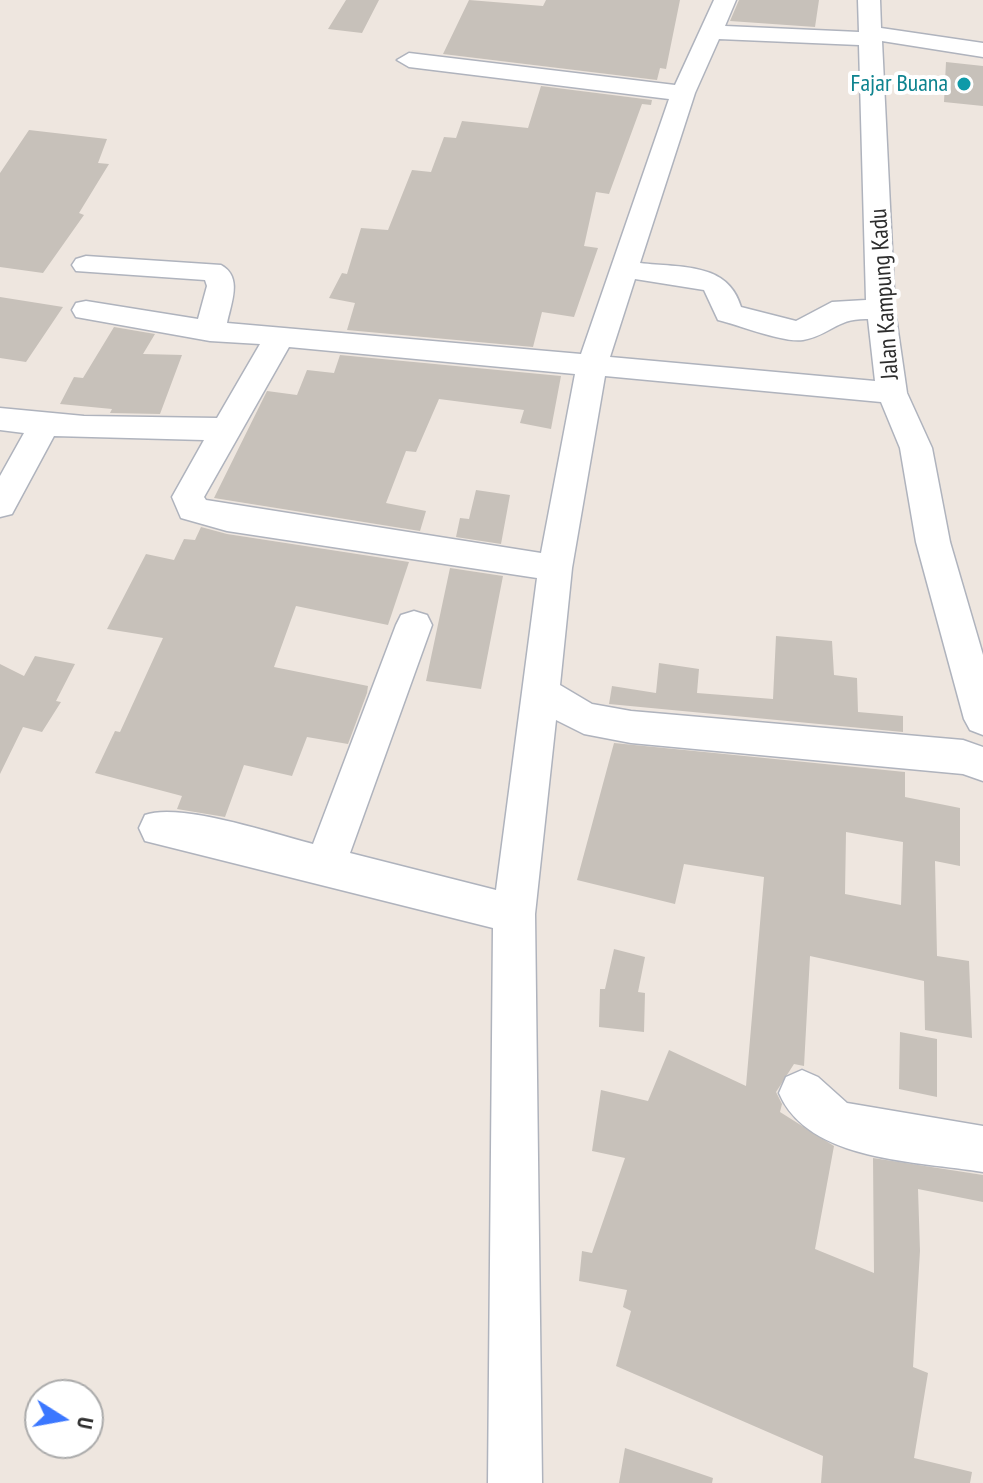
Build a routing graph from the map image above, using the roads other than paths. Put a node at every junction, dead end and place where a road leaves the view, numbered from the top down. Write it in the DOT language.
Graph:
graph roads {
  1 [pos="725,0"];
  2 [pos="869,0"];
  3 [pos="713,32"];
  4 [pos="872,36"];
  5 [pos="983,50"];
  6 [pos="409,60"];
  7 [pos="683,93"];
  8 [pos="86,265"];
  9 [pos="624,269"];
  10 [pos="86,310"];
  11 [pos="881,310"];
  12 [pos="210,331"];
  13 [pos="280,336"];
  14 [pos="592,365"];
  15 [pos="892,393"];
  16 [pos="0,419"];
  17 [pos="44,426"];
  18 [pos="226,429"];
  19 [pos="0,505"];
  20 [pos="555,568"];
  21 [pos="414,625"];
  22 [pos="541,693"];
  23 [pos="983,719"];
  24 [pos="983,764"];
  25 [pos="159,828"];
  26 [pos="325,865"];
  27 [pos="514,914"];
  28 [pos="802,1093"];
  29 [pos="983,1149"];
  30 [pos="515,1483"];
  1 -- 3 [label="street"];
  2 -- 4 [label="street, Jalan Kampung Kadu"];
  3 -- 4 [label="street"];
  3 -- 7 [label="street"];
  4 -- 5 [label="street"];
  4 -- 11 [label="street, Jalan Kampung Kadu"];
  6 -- 7 [label="street"];
  7 -- 9 [label="street"];
  8 -- 12 [label="street"];
  9 -- 11 [label="street"];
  9 -- 14 [label="street"];
  10 -- 12 [label="street"];
  11 -- 15 [label="street, Jalan Kampung Kadu"];
  12 -- 13 [label="street"];
  13 -- 14 [label="street"];
  13 -- 18 [label="street"];
  14 -- 15 [label="street"];
  14 -- 20 [label="street"];
  15 -- 23 [label="street, Jalan Kampung Kadu"];
  16 -- 17 [label="street"];
  17 -- 18 [label="street"];
  17 -- 19 [label="street"];
  18 -- 20 [label="street"];
  20 -- 22 [label="street"];
  21 -- 26 [label="street"];
  22 -- 24 [label="street"];
  22 -- 27 [label="street"];
  25 -- 26 [label="street"];
  26 -- 27 [label="street"];
  27 -- 30 [label="street"];
  28 -- 29 [label="street"];
}
